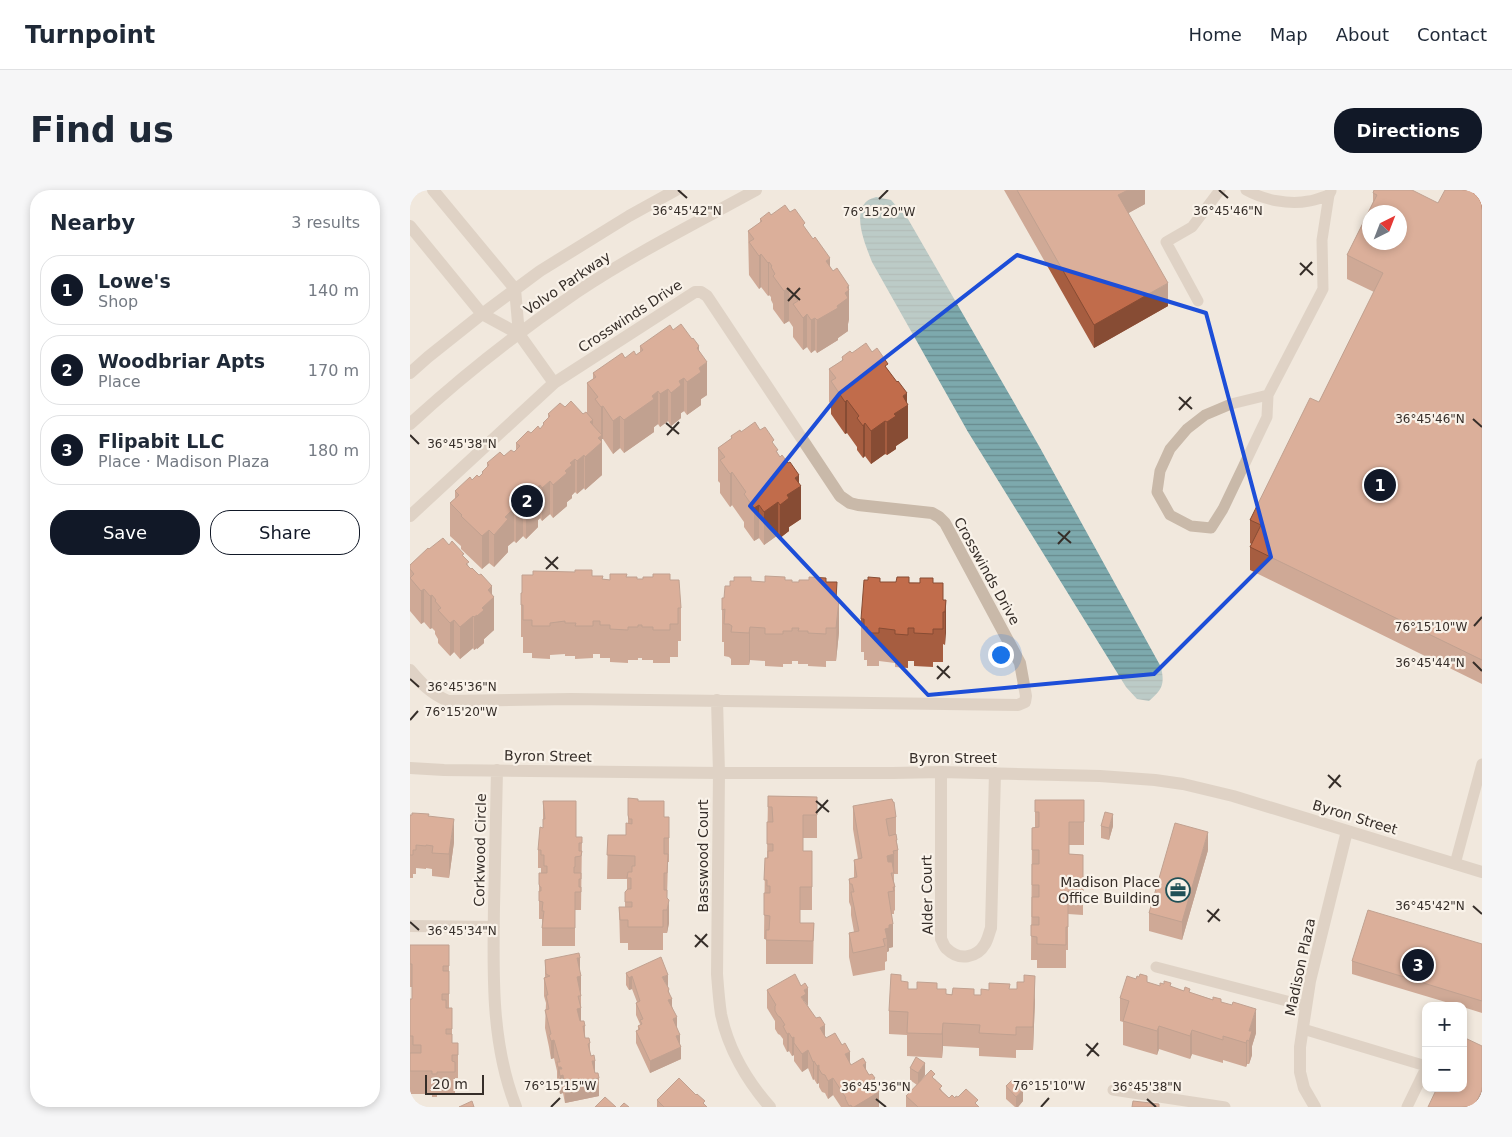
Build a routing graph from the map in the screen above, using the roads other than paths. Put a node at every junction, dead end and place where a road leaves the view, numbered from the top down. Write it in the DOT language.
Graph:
graph roads {
  1 [pos="433,190"];
  2 [pos="676,190"];
  3 [pos="756,190"];
  4 [pos="1220,190"];
  5 [pos="1246,190"];
  6 [pos="1330,193"];
  7 [pos="410,226"];
  8 [pos="515,290"];
  9 [pos="1198,301"];
  10 [pos="482,314"];
  11 [pos="519,334"];
  12 [pos="410,373"];
  13 [pos="554,383"];
  14 [pos="1268,395"];
  15 [pos="410,424"];
  16 [pos="410,516"];
  17 [pos="410,670"];
  18 [pos="717,700"];
  19 [pos="1482,764"];
  20 [pos="410,768"];
  21 [pos="496,770"];
  22 [pos="718,772"];
  23 [pos="941,772"];
  24 [pos="995,773"];
  25 [pos="1347,831"];
  26 [pos="1454,864"];
  27 [pos="1482,872"];
  28 [pos="410,926"];
  29 [pos="494,927"];
  30 [pos="1156,967"];
  31 [pos="1306,1006"];
  32 [pos="1303,1029"];
  33 [pos="1422,1066"];
  34 [pos="1422,1075"];
  35 [pos="1113,1090"];
  36 [pos="516,1107"];
  37 [pos="770,1107"];
  38 [pos="1225,1107"];
  39 [pos="1315,1107"];
  40 [pos="1407,1107"];
  1 -- 8 [label="street"];
  2 -- 8 [label="street, Volvo Parkway"];
  3 -- 11 [label="street, Volvo Parkway"];
  4 -- 9 [label="lane"];
  5 -- 6 [label="lane"];
  6 -- 14 [label="lane"];
  7 -- 10 [label="street"];
  8 -- 10 [label="street, Volvo Parkway"];
  8 -- 11 [label="street"];
  10 -- 11 [label="street"];
  10 -- 12 [label="street, Volvo Parkway"];
  11 -- 13 [label="street"];
  11 -- 15 [label="street, Volvo Parkway"];
  13 -- 16 [label="street, Crosswinds Drive"];
  13 -- 18 [label="street, Crosswinds Drive"];
  14 -- 14 [label="lane"];
  17 -- 18 [label="street, Crosswinds Drive"];
  18 -- 22 [label="street"];
  19 -- 26 [label="lane"];
  20 -- 21 [label="street, Byron Street"];
  21 -- 22 [label="street, Byron Street"];
  21 -- 29 [label="street, Corkwood Circle"];
  22 -- 23 [label="street, Byron Street"];
  22 -- 37 [label="street, Basswood Court"];
  23 -- 24 [label="street, Byron Street"];
  23 -- 24 [label="street, Alder Court"];
  24 -- 25 [label="street, Byron Street"];
  25 -- 26 [label="street, Byron Street"];
  25 -- 31 [label="street, Madison Plaza"];
  26 -- 27 [label="street, Byron Street"];
  28 -- 29 [label="street"];
  29 -- 36 [label="street, Corkwood Circle"];
  30 -- 31 [label="lane"];
  31 -- 32 [label="street, Madison Plaza"];
  32 -- 33 [label="lane"];
  32 -- 39 [label="street, Madison Plaza"];
  34 -- 40 [label="lane"];
  35 -- 38 [label="lane"];
}
